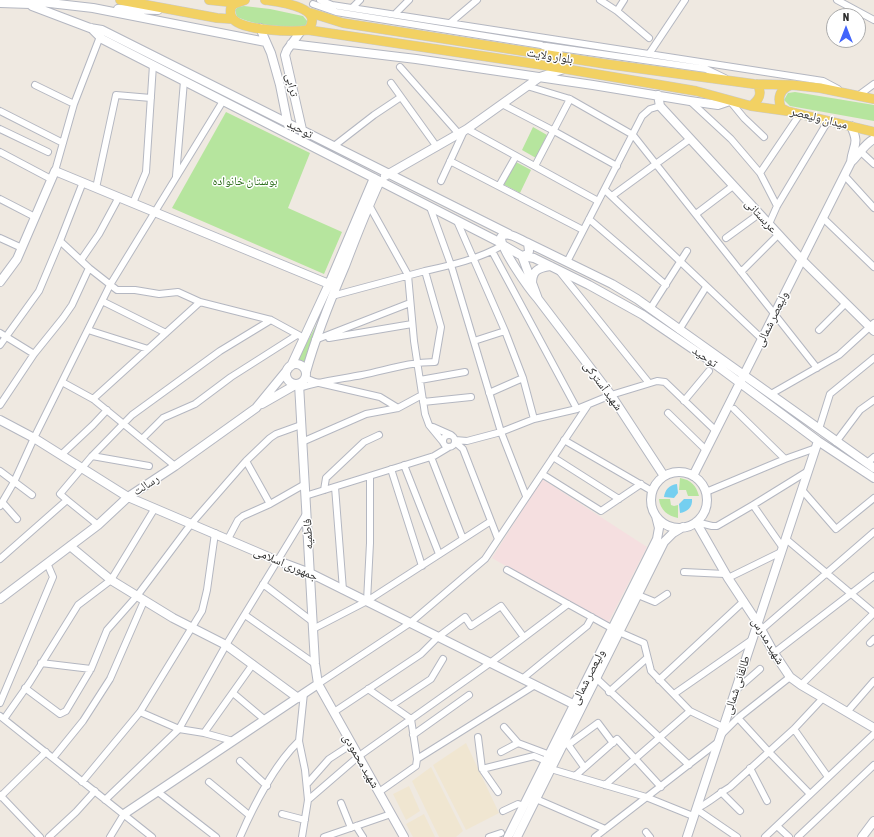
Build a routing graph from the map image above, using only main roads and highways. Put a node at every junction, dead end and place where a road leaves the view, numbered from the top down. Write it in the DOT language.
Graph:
graph roads {
  1 [pos="120,0"];
  2 [pos="211,0"];
  3 [pos="265,0"];
  4 [pos="300,0"];
  5 [pos="242,1"];
  6 [pos="0,3"];
  7 [pos="30,4"];
  8 [pos="93,8"];
  9 [pos="311,8"];
  10 [pos="184,11"];
  11 [pos="232,19"];
  12 [pos="260,28"];
  13 [pos="305,30"];
  14 [pos="101,34"];
  15 [pos="266,42"];
  16 [pos="291,44"];
  17 [pos="564,69"];
  18 [pos="540,77"];
  19 [pos="758,84"];
  20 [pos="792,85"];
  21 [pos="658,96"];
  22 [pos="874,99"];
  23 [pos="282,100"];
  24 [pos="296,101"];
  25 [pos="730,101"];
  26 [pos="751,106"];
  27 [pos="787,111"];
  28 [pos="273,115"];
  29 [pos="288,122"];
  30 [pos="851,126"];
  31 [pos="302,131"];
  32 [pos="874,132"];
  33 [pos="288,134"];
  34 [pos="874,139"];
  35 [pos="304,143"];
  36 [pos="851,162"];
  37 [pos="389,174"];
  38 [pos="377,180"];
  39 [pos="509,234"];
  40 [pos="502,244"];
  41 [pos="528,244"];
  42 [pos="523,256"];
  43 [pos="802,260"];
  44 [pos="550,266"];
  45 [pos="0,281"];
  46 [pos="329,284"];
  47 [pos="532,285"];
  48 [pos="629,295"];
  49 [pos="538,299"];
  50 [pos="625,304"];
  51 [pos="873,327"];
  52 [pos="289,367"];
  53 [pos="742,379"];
  54 [pos="301,381"];
  55 [pos="286,389"];
  56 [pos="256,408"];
  57 [pos="301,413"];
  58 [pos="0,420"];
  59 [pos="817,445"];
  60 [pos="874,468"];
  61 [pos="664,476"];
  62 [pos="693,476"];
  63 [pos="874,478"];
  64 [pos="128,497"];
  65 [pos="656,516"];
  66 [pos="696,522"];
  67 [pos="683,527"];
  68 [pos="70,546"];
  69 [pos="310,573"];
  70 [pos="0,599"];
  71 [pos="759,626"];
  72 [pos="616,630"];
  73 [pos="318,684"];
  74 [pos="301,695"];
  75 [pos="575,705"];
  76 [pos="874,728"];
  77 [pos="124,814"];
  78 [pos="874,821"];
  79 [pos="871,830"];
  80 [pos="505,835"];
  81 [pos="404,837"];
  82 [pos="517,837"];
  83 [pos="686,837"];
  84 [pos="862,837"];
  1 -- 10 [label="main road"];
  2 -- 5 [label="main road"];
  3 -- 9 [label="main road, بلوار ولایت"];
  4 -- 9 [label="main road"];
  5 -- 11 [label="main road"];
  6 -- 7 [label="main road"];
  7 -- 8 [label="main road"];
  7 -- 14 [label="main road, توحید"];
  8 -- 10 [label="main road"];
  8 -- 15 [label="main road"];
  9 -- 13 [label="main road"];
  9 -- 19 [label="main road, بلوار ولایت"];
  10 -- 11 [label="main road"];
  11 -- 12 [label="main road, بلوار ولایت"];
  12 -- 13 [label="main road, بلوار ولایت"];
  12 -- 15 [label="main road, ترابی"];
  13 -- 16 [label="main road, ترابی"];
  13 -- 17 [label="main road, بلوار ولایت"];
  14 -- 28 [label="main road, توحید"];
  14 -- 33 [label="main road, توحید"];
  15 -- 23 [label="main road, ترابی"];
  16 -- 18 [label="main road"];
  16 -- 24 [label="main road, ترابی"];
  17 -- 18 [label="main road"];
  17 -- 25 [label="main road, بلوار ولایت"];
  18 -- 21 [label="main road"];
  18 -- 37 [label="main road"];
  19 -- 20 [label="main road, بلوار ولایت"];
  19 -- 26 [label="main road"];
  20 -- 22 [label="main road"];
  20 -- 27 [label="main road, میدان ولیعصر"];
  21 -- 25 [label="main road"];
  21 -- 43 [label="main road, عربستانی"];
  23 -- 24 [label="main road"];
  23 -- 28 [label="main road"];
  23 -- 29 [label="main road, ترابی"];
  24 -- 31 [label="main road, ترابی"];
  25 -- 26 [label="main road, بلوار ولایت"];
  26 -- 27 [label="main road, بلوار ولایت"];
  27 -- 30 [label="main road, میدان ولیعصر"];
  28 -- 29 [label="main road, توحید"];
  29 -- 31 [label="main road, توحید"];
  29 -- 33 [label="main road, ترابی"];
  30 -- 32 [label="main road, میدان ولیعصر"];
  30 -- 36 [label="main road"];
  31 -- 35 [label="main road, ترابی"];
  31 -- 37 [label="main road, توحید"];
  33 -- 35 [label="main road, توحید"];
  34 -- 36 [label="main road"];
  35 -- 38 [label="main road, توحید"];
  36 -- 43 [label="main road, ولیعصر شمالی"];
  37 -- 38 [label="main road"];
  37 -- 39 [label="main road, توحید"];
  38 -- 40 [label="main road, توحید"];
  38 -- 46 [label="main road, رسالت"];
  38 -- 54 [label="main road"];
  39 -- 40 [label="main road"];
  39 -- 41 [label="main road, توحید"];
  40 -- 42 [label="main road, توحید"];
  40 -- 49 [label="main road"];
  41 -- 42 [label="main road"];
  41 -- 48 [label="main road, توحید"];
  42 -- 44 [label="main road, توحید"];
  42 -- 47 [label="main road"];
  43 -- 51 [label="main road, عربستانی"];
  43 -- 53 [label="main road, ولیعصر شمالی"];
  44 -- 47 [label="main road"];
  44 -- 50 [label="main road, توحید"];
  45 -- 46 [label="main road"];
  46 -- 52 [label="main road, رسالت"];
  47 -- 49 [label="main road"];
  48 -- 50 [label="main road"];
  48 -- 53 [label="main road, توحید"];
  49 -- 61 [label="main road, شهید آسترکی"];
  50 -- 53 [label="main road, توحید"];
  52 -- 54 [label="main road"];
  52 -- 54 [label="main road"];
  52 -- 56 [label="main road, رسالت"];
  53 -- 59 [label="main road, توحید"];
  53 -- 60 [label="main road, توحید"];
  53 -- 62 [label="main road, ولیعصر شمالی"];
  54 -- 55 [label="main road"];
  54 -- 57 [label="main road, فاطمیه"];
  55 -- 56 [label="main road"];
  55 -- 57 [label="main road"];
  56 -- 64 [label="main road, رسالت"];
  57 -- 69 [label="main road, فاطمیه"];
  58 -- 64 [label="main road, جمهوری اسلامی"];
  59 -- 63 [label="main road, توحید"];
  59 -- 71 [label="main road, طالقانی شمالی"];
  61 -- 62 [label="main road"];
  61 -- 65 [label="main road"];
  62 -- 66 [label="main road"];
  64 -- 68 [label="main road, رسالت"];
  64 -- 69 [label="main road, جمهوری اسلامی"];
  65 -- 67 [label="main road"];
  65 -- 72 [label="main road, ولیعصر شمالی"];
  66 -- 67 [label="main road"];
  66 -- 71 [label="main road, شهید مدرس"];
  67 -- 72 [label="main road, ولیعصر شمالی"];
  68 -- 70 [label="main road, رسالت"];
  68 -- 74 [label="main road"];
  69 -- 73 [label="main road, فاطمیه"];
  69 -- 75 [label="main road, جمهوری اسلامی"];
  71 -- 76 [label="main road, شهید مدرس"];
  71 -- 83 [label="main road, طالقانی شمالی"];
  72 -- 75 [label="main road, ولیعصر شمالی"];
  72 -- 82 [label="main road, ولیعصر شمالی"];
  73 -- 74 [label="main road"];
  73 -- 81 [label="main road, شهید محمودی"];
  74 -- 77 [label="main road"];
  75 -- 80 [label="main road, ولیعصر شمالی"];
  78 -- 79 [label="main road"];
  79 -- 84 [label="main road"];
}
